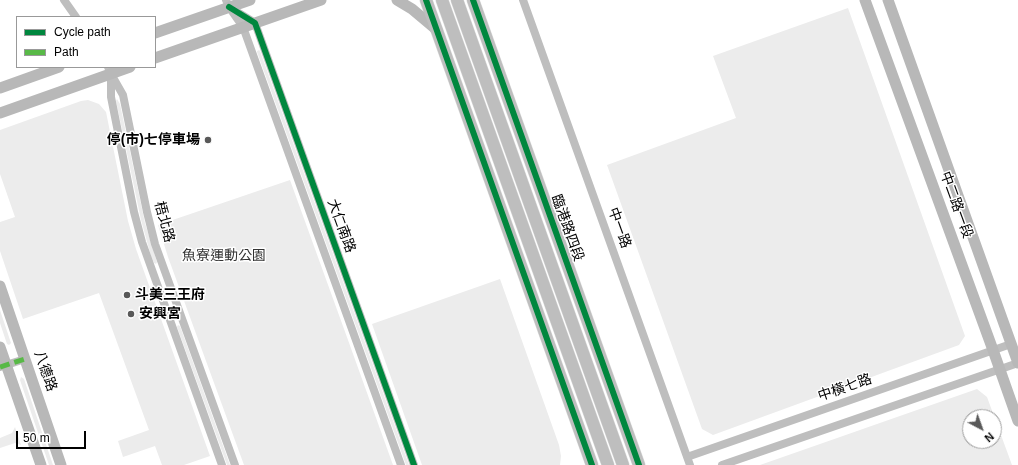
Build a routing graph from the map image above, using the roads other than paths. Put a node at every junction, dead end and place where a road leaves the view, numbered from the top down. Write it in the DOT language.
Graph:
graph roads {
  1 [pos="64,0"];
  2 [pos="250,0"];
  3 [pos="321,0"];
  4 [pos="397,0"];
  5 [pos="426,0"];
  6 [pos="442,0"];
  7 [pos="457,0"];
  8 [pos="473,0"];
  9 [pos="522,0"];
  10 [pos="865,0"];
  11 [pos="888,0"];
  12 [pos="227,4"];
  13 [pos="75,16"];
  14 [pos="255,23"];
  15 [pos="243,27"];
  16 [pos="437,30"];
  17 [pos="156,33"];
  18 [pos="156,58"];
  19 [pos="56,68"];
  20 [pos="123,68"];
  21 [pos="109,70"];
  22 [pos="0,88"];
  23 [pos="0,113"];
  24 [pos="0,286"];
  25 [pos="1011,344"];
  26 [pos="0,347"];
  27 [pos="993,350"];
  28 [pos="25,359"];
  29 [pos="1018,363"];
  30 [pos="3,366"];
  31 [pos="999,369"];
  32 [pos="1018,421"];
  33 [pos="687,457"];
  34 [pos="41,465"];
  35 [pos="61,465"];
  36 [pos="222,465"];
  37 [pos="236,465"];
  38 [pos="401,465"];
  39 [pos="414,465"];
  40 [pos="592,465"];
  41 [pos="608,465"];
  42 [pos="623,465"];
  43 [pos="639,465"];
  44 [pos="690,465"];
  45 [pos="722,465"];
  1 -- 13 [label="street"];
  2 -- 12 [label="street"];
  3 -- 14 [label="street"];
  4 -- 16 [label="street"];
  5 -- 16 [label="main road"];
  6 -- 41 [label="main road"];
  7 -- 42 [label="main road, 臨港路四段"];
  8 -- 43 [label="main road, 臨港路四段"];
  9 -- 33 [label="street, 中一路"];
  10 -- 27 [label="street, 中二路一段"];
  11 -- 25 [label="street, 中二路一段"];
  12 -- 14 [label="street"];
  12 -- 15 [label="street, 大仁南路"];
  12 -- 17 [label="street"];
  14 -- 15 [label="street"];
  14 -- 39 [label="street, 大仁南路"];
  15 -- 18 [label="street"];
  15 -- 38 [label="street, 大仁南路"];
  16 -- 40 [label="main road"];
  19 -- 22 [label="street"];
  20 -- 21 [label="street"];
  21 -- 23 [label="street"];
  21 -- 36 [label="street, 梧北路"];
  21 -- 37 [label="street, 梧北路"];
  24 -- 28 [label="street, 八德路"];
  25 -- 27 [label="street, 中橫七路"];
  25 -- 29 [label="street, 中二路一段"];
  26 -- 30 [label="street"];
  27 -- 31 [label="street, 中二路一段"];
  27 -- 33 [label="street, 中橫七路"];
  28 -- 30 [label="street"];
  28 -- 35 [label="street, 八德路"];
  29 -- 31 [label="street"];
  30 -- 34 [label="street"];
  31 -- 32 [label="street, 中二路一段"];
  31 -- 45 [label="street"];
  33 -- 44 [label="street, 中一路"];
}
